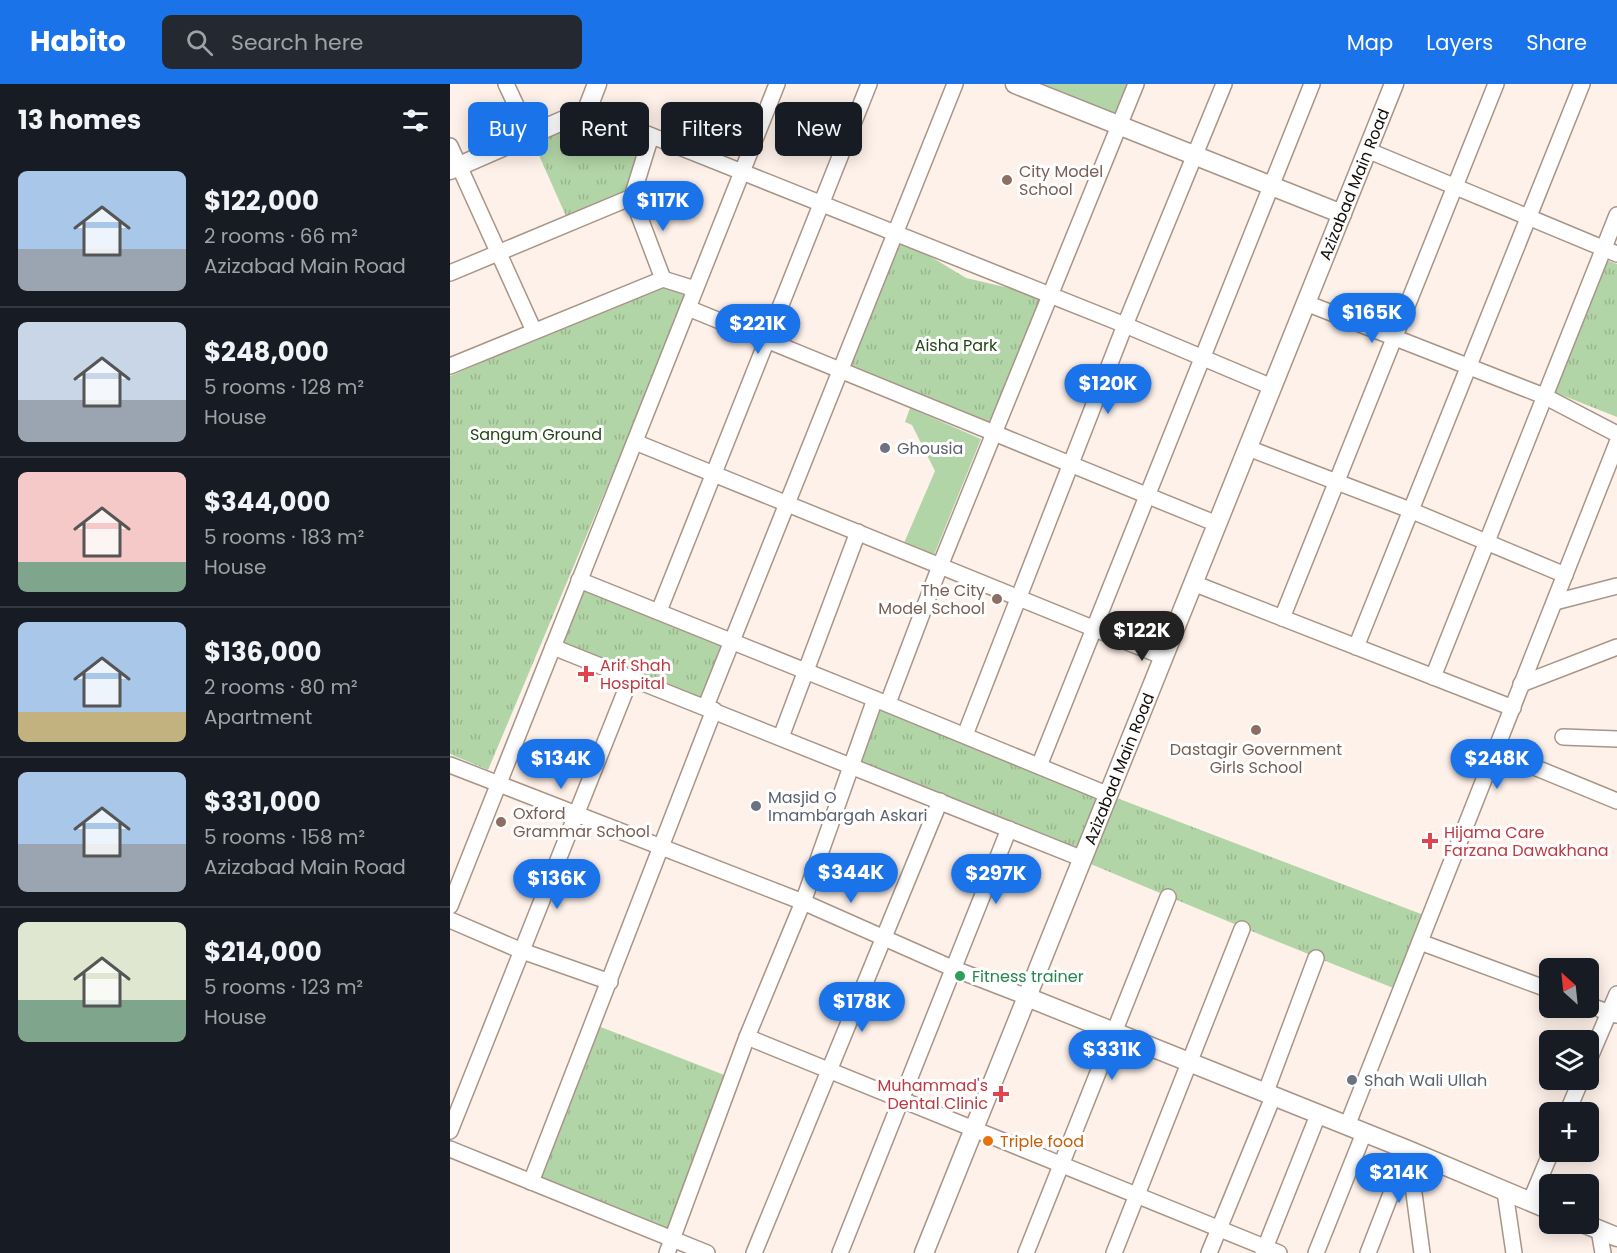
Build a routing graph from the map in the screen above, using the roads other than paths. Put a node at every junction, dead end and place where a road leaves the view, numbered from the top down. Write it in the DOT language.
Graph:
graph roads {
  1 [pos="506,84"];
  2 [pos="597,84"];
  3 [pos="777,84"];
  4 [pos="869,84"];
  5 [pos="955,84"];
  6 [pos="1015,84"];
  7 [pos="1136,84"];
  8 [pos="1224,84"];
  9 [pos="1312,84"];
  10 [pos="1394,84"];
  11 [pos="1496,84"];
  12 [pos="1582,84"];
  13 [pos="514,102"];
  14 [pos="590,102"];
  15 [pos="1119,126"];
  16 [pos="651,136"];
  17 [pos="450,146"];
  18 [pos="1367,150"];
  19 [pos="483,156"];
  20 [pos="1195,156"];
  21 [pos="454,169"];
  22 [pos="742,173"];
  23 [pos="1271,186"];
  24 [pos="1454,187"];
  25 [pos="632,197"];
  26 [pos="821,205"];
  27 [pos="1342,214"];
  28 [pos="1617,215"];
  29 [pos="1528,219"];
  30 [pos="895,235"];
  31 [pos="1610,252"];
  32 [pos="498,253"];
  33 [pos="450,273"];
  34 [pos="663,279"];
  35 [pos="695,289"];
  36 [pos="1048,297"];
  37 [pos="1306,303"];
  38 [pos="688,308"];
  39 [pos="1125,325"];
  40 [pos="534,331"];
  41 [pos="1393,337"];
  42 [pos="767,341"];
  43 [pos="1202,359"];
  44 [pos="450,366"];
  45 [pos="1468,367"];
  46 [pos="840,371"];
  47 [pos="1272,387"];
  48 [pos="1544,396"];
  49 [pos="993,433"];
  50 [pos="1617,434"];
  51 [pos="635,442"];
  52 [pos="1617,443"];
  53 [pos="1248,448"];
  54 [pos="1072,465"];
  55 [pos="714,474"];
  56 [pos="1334,481"];
  57 [pos="1148,495"];
  58 [pos="787,504"];
  59 [pos="1410,510"];
  60 [pos="1217,524"];
  61 [pos="858,532"];
  62 [pos="1485,541"];
  63 [pos="940,566"];
  64 [pos="1564,575"];
  65 [pos="579,580"];
  66 [pos="1193,583"];
  67 [pos="1617,586"];
  68 [pos="1019,598"];
  69 [pos="1555,602"];
  70 [pos="659,611"];
  71 [pos="1282,618"];
  72 [pos="1094,628"];
  73 [pos="732,640"];
  74 [pos="553,647"];
  75 [pos="1356,647"];
  76 [pos="1617,647"];
  77 [pos="1164,657"];
  78 [pos="806,670"];
  79 [pos="631,677"];
  80 [pos="1433,677"];
  81 [pos="1521,684"];
  82 [pos="882,701"];
  83 [pos="710,708"];
  84 [pos="1513,708"];
  85 [pos="965,735"];
  86 [pos="781,736"];
  87 [pos="1563,737"];
  88 [pos="1617,739"];
  89 [pos="1495,751"];
  90 [pos="851,764"];
  91 [pos="450,765"];
  92 [pos="1039,766"];
  93 [pos="498,783"];
  94 [pos="1108,795"];
  95 [pos="940,801"];
  96 [pos="1617,801"];
  97 [pos="578,814"];
  98 [pos="1009,829"];
  99 [pos="660,847"];
  100 [pos="1083,859"];
  101 [pos="1168,897"];
  102 [pos="803,902"];
  103 [pos="450,906"];
  104 [pos="450,920"];
  105 [pos="1242,929"];
  106 [pos="884,937"];
  107 [pos="1420,942"];
  108 [pos="522,951"];
  109 [pos="1317,958"];
  110 [pos="952,968"];
  111 [pos="610,982"];
  112 [pos="1539,986"];
  113 [pos="1617,994"];
  114 [pos="1027,997"];
  115 [pos="1613,1014"];
  116 [pos="1114,1032"];
  117 [pos="747,1037"];
  118 [pos="1599,1041"];
  119 [pos="1189,1063"];
  120 [pos="829,1071"];
  121 [pos="1269,1095"];
  122 [pos="901,1100"];
  123 [pos="1318,1115"];
  124 [pos="1356,1129"];
  125 [pos="974,1130"];
  126 [pos="450,1131"];
  127 [pos="450,1149"];
  128 [pos="1408,1150"];
  129 [pos="1547,1162"];
  130 [pos="1061,1165"];
  131 [pos="531,1182"];
  132 [pos="1505,1192"];
  133 [pos="1136,1195"];
  134 [pos="1530,1202"];
  135 [pos="1539,1206"];
  136 [pos="1219,1229"];
  137 [pos="1599,1230"];
  138 [pos="1595,1234"];
  139 [pos="1617,1237"];
  140 [pos="669,1246"];
  141 [pos="1269,1251"];
  142 [pos="706,1253"];
  143 [pos="754,1253"];
  144 [pos="840,1253"];
  145 [pos="924,1253"];
  146 [pos="1026,1253"];
  147 [pos="1114,1253"];
  148 [pos="1209,1253"];
  149 [pos="1316,1253"];
  150 [pos="1368,1253"];
  151 [pos="1422,1253"];
  152 [pos="1514,1253"];
  153 [pos="1603,1253"];
  1 -- 13 [label="street"];
  2 -- 14 [label="street"];
  3 -- 22 [label="street"];
  4 -- 26 [label="street"];
  5 -- 30 [label="street"];
  6 -- 15 [label="street"];
  7 -- 15 [label="street"];
  8 -- 20 [label="street"];
  9 -- 23 [label="street"];
  10 -- 18 [label="street, Azizabad Main Road"];
  11 -- 24 [label="street"];
  12 -- 29 [label="street"];
  15 -- 20 [label="street"];
  15 -- 36 [label="street"];
  16 -- 22 [label="street"];
  16 -- 25 [label="street"];
  17 -- 21 [label="street"];
  18 -- 24 [label="street"];
  18 -- 27 [label="street, Azizabad Main Road"];
  19 -- 21 [label="street"];
  20 -- 23 [label="street"];
  20 -- 39 [label="street"];
  21 -- 32 [label="street"];
  22 -- 26 [label="street"];
  22 -- 35 [label="street"];
  23 -- 27 [label="street"];
  23 -- 43 [label="street"];
  24 -- 29 [label="street"];
  24 -- 41 [label="street"];
  25 -- 32 [label="street"];
  25 -- 34 [label="street"];
  26 -- 30 [label="street"];
  26 -- 42 [label="street"];
  27 -- 37 [label="street, Azizabad Main Road"];
  28 -- 31 [label="street"];
  29 -- 31 [label="street"];
  29 -- 45 [label="street"];
  30 -- 36 [label="street"];
  30 -- 46 [label="street"];
  31 -- 48 [label="street"];
  32 -- 33 [label="street"];
  32 -- 40 [label="street"];
  34 -- 35 [label="street"];
  34 -- 40 [label="street"];
  35 -- 38 [label="street"];
  36 -- 39 [label="street"];
  36 -- 49 [label="street"];
  37 -- 41 [label="street"];
  37 -- 47 [label="street, Azizabad Main Road"];
  38 -- 42 [label="street"];
  38 -- 51 [label="street"];
  39 -- 43 [label="street"];
  39 -- 54 [label="street"];
  40 -- 44 [label="street"];
  41 -- 45 [label="street"];
  41 -- 56 [label="street"];
  42 -- 46 [label="street"];
  42 -- 55 [label="street"];
  43 -- 47 [label="street"];
  43 -- 57 [label="street"];
  45 -- 48 [label="street"];
  45 -- 59 [label="street"];
  46 -- 49 [label="street"];
  46 -- 58 [label="street"];
  47 -- 53 [label="street, Azizabad Main Road"];
  48 -- 50 [label="street"];
  48 -- 62 [label="street"];
  49 -- 54 [label="street"];
  49 -- 63 [label="street"];
  51 -- 55 [label="street"];
  51 -- 65 [label="street"];
  52 -- 64 [label="street"];
  53 -- 56 [label="street"];
  53 -- 60 [label="street, Azizabad Main Road"];
  54 -- 57 [label="street"];
  54 -- 68 [label="street"];
  55 -- 58 [label="street"];
  55 -- 70 [label="street"];
  56 -- 59 [label="street"];
  56 -- 71 [label="street"];
  57 -- 60 [label="street"];
  57 -- 72 [label="street"];
  58 -- 61 [label="street"];
  58 -- 73 [label="street"];
  59 -- 62 [label="street"];
  59 -- 75 [label="street"];
  60 -- 66 [label="street, Azizabad Main Road"];
  61 -- 63 [label="street"];
  61 -- 78 [label="street"];
  62 -- 64 [label="street"];
  62 -- 80 [label="street"];
  63 -- 68 [label="street"];
  63 -- 82 [label="street"];
  64 -- 69 [label="street"];
  65 -- 70 [label="street"];
  65 -- 74 [label="street"];
  66 -- 71 [label="street"];
  66 -- 77 [label="street, Azizabad Main Road"];
  67 -- 69 [label="street"];
  68 -- 72 [label="street"];
  68 -- 85 [label="street"];
  69 -- 81 [label="street"];
  70 -- 73 [label="street"];
  71 -- 75 [label="street"];
  72 -- 77 [label="street"];
  72 -- 92 [label="street"];
  73 -- 78 [label="street"];
  73 -- 83 [label="street"];
  74 -- 79 [label="street"];
  74 -- 93 [label="street"];
  75 -- 80 [label="street"];
  76 -- 81 [label="street"];
  77 -- 94 [label="street, Azizabad Main Road"];
  78 -- 82 [label="street"];
  78 -- 86 [label="street"];
  79 -- 83 [label="street"];
  79 -- 97 [label="street"];
  80 -- 84 [label="street"];
  81 -- 84 [label="street"];
  82 -- 85 [label="street"];
  82 -- 90 [label="street"];
  83 -- 86 [label="street"];
  83 -- 99 [label="street"];
  84 -- 89 [label="street"];
  85 -- 92 [label="street"];
  86 -- 90 [label="street"];
  87 -- 88 [label="street"];
  89 -- 96 [label="street"];
  89 -- 107 [label="street"];
  90 -- 95 [label="street"];
  90 -- 102 [label="street"];
  91 -- 93 [label="street"];
  92 -- 94 [label="street"];
  93 -- 97 [label="street"];
  93 -- 103 [label="street"];
  94 -- 100 [label="street, Azizabad Main Road"];
  95 -- 98 [label="street"];
  95 -- 106 [label="street"];
  97 -- 99 [label="street"];
  97 -- 108 [label="street"];
  98 -- 100 [label="street"];
  98 -- 110 [label="street"];
  99 -- 102 [label="street"];
  99 -- 111 [label="street"];
  100 -- 114 [label="street, Azizabad Main Road"];
  101 -- 116 [label="street"];
  102 -- 106 [label="street"];
  102 -- 117 [label="street"];
  104 -- 108 [label="street"];
  105 -- 119 [label="street"];
  106 -- 110 [label="street"];
  106 -- 120 [label="street"];
  107 -- 112 [label="street"];
  107 -- 124 [label="street"];
  108 -- 111 [label="street"];
  108 -- 126 [label="street"];
  109 -- 121 [label="street"];
  110 -- 114 [label="street"];
  110 -- 122 [label="street"];
  111 -- 131 [label="street"];
  113 -- 115 [label="street"];
  114 -- 116 [label="street"];
  114 -- 125 [label="street, Azizabad Main Road"];
  115 -- 118 [label="street"];
  116 -- 119 [label="street"];
  116 -- 130 [label="street"];
  117 -- 120 [label="street"];
  117 -- 140 [label="street"];
  119 -- 121 [label="street"];
  119 -- 133 [label="street"];
  120 -- 122 [label="street"];
  120 -- 143 [label="street"];
  121 -- 123 [label="street"];
  121 -- 136 [label="street"];
  122 -- 125 [label="street"];
  122 -- 144 [label="street"];
  123 -- 124 [label="street"];
  123 -- 141 [label="street"];
  124 -- 128 [label="street"];
  124 -- 149 [label="street"];
  125 -- 130 [label="street"];
  125 -- 145 [label="street, Azizabad Main Road"];
  127 -- 131 [label="street"];
  128 -- 132 [label="street"];
  128 -- 150 [label="street"];
  128 -- 151 [label="street"];
  129 -- 134 [label="street"];
  130 -- 133 [label="street"];
  130 -- 146 [label="street"];
  131 -- 140 [label="street"];
  132 -- 134 [label="street"];
  132 -- 152 [label="street"];
  133 -- 136 [label="street"];
  133 -- 147 [label="street"];
  134 -- 135 [label="street"];
  136 -- 141 [label="street"];
  136 -- 148 [label="street"];
  137 -- 139 [label="street"];
  138 -- 153 [label="street"];
  140 -- 142 [label="street"];
}
